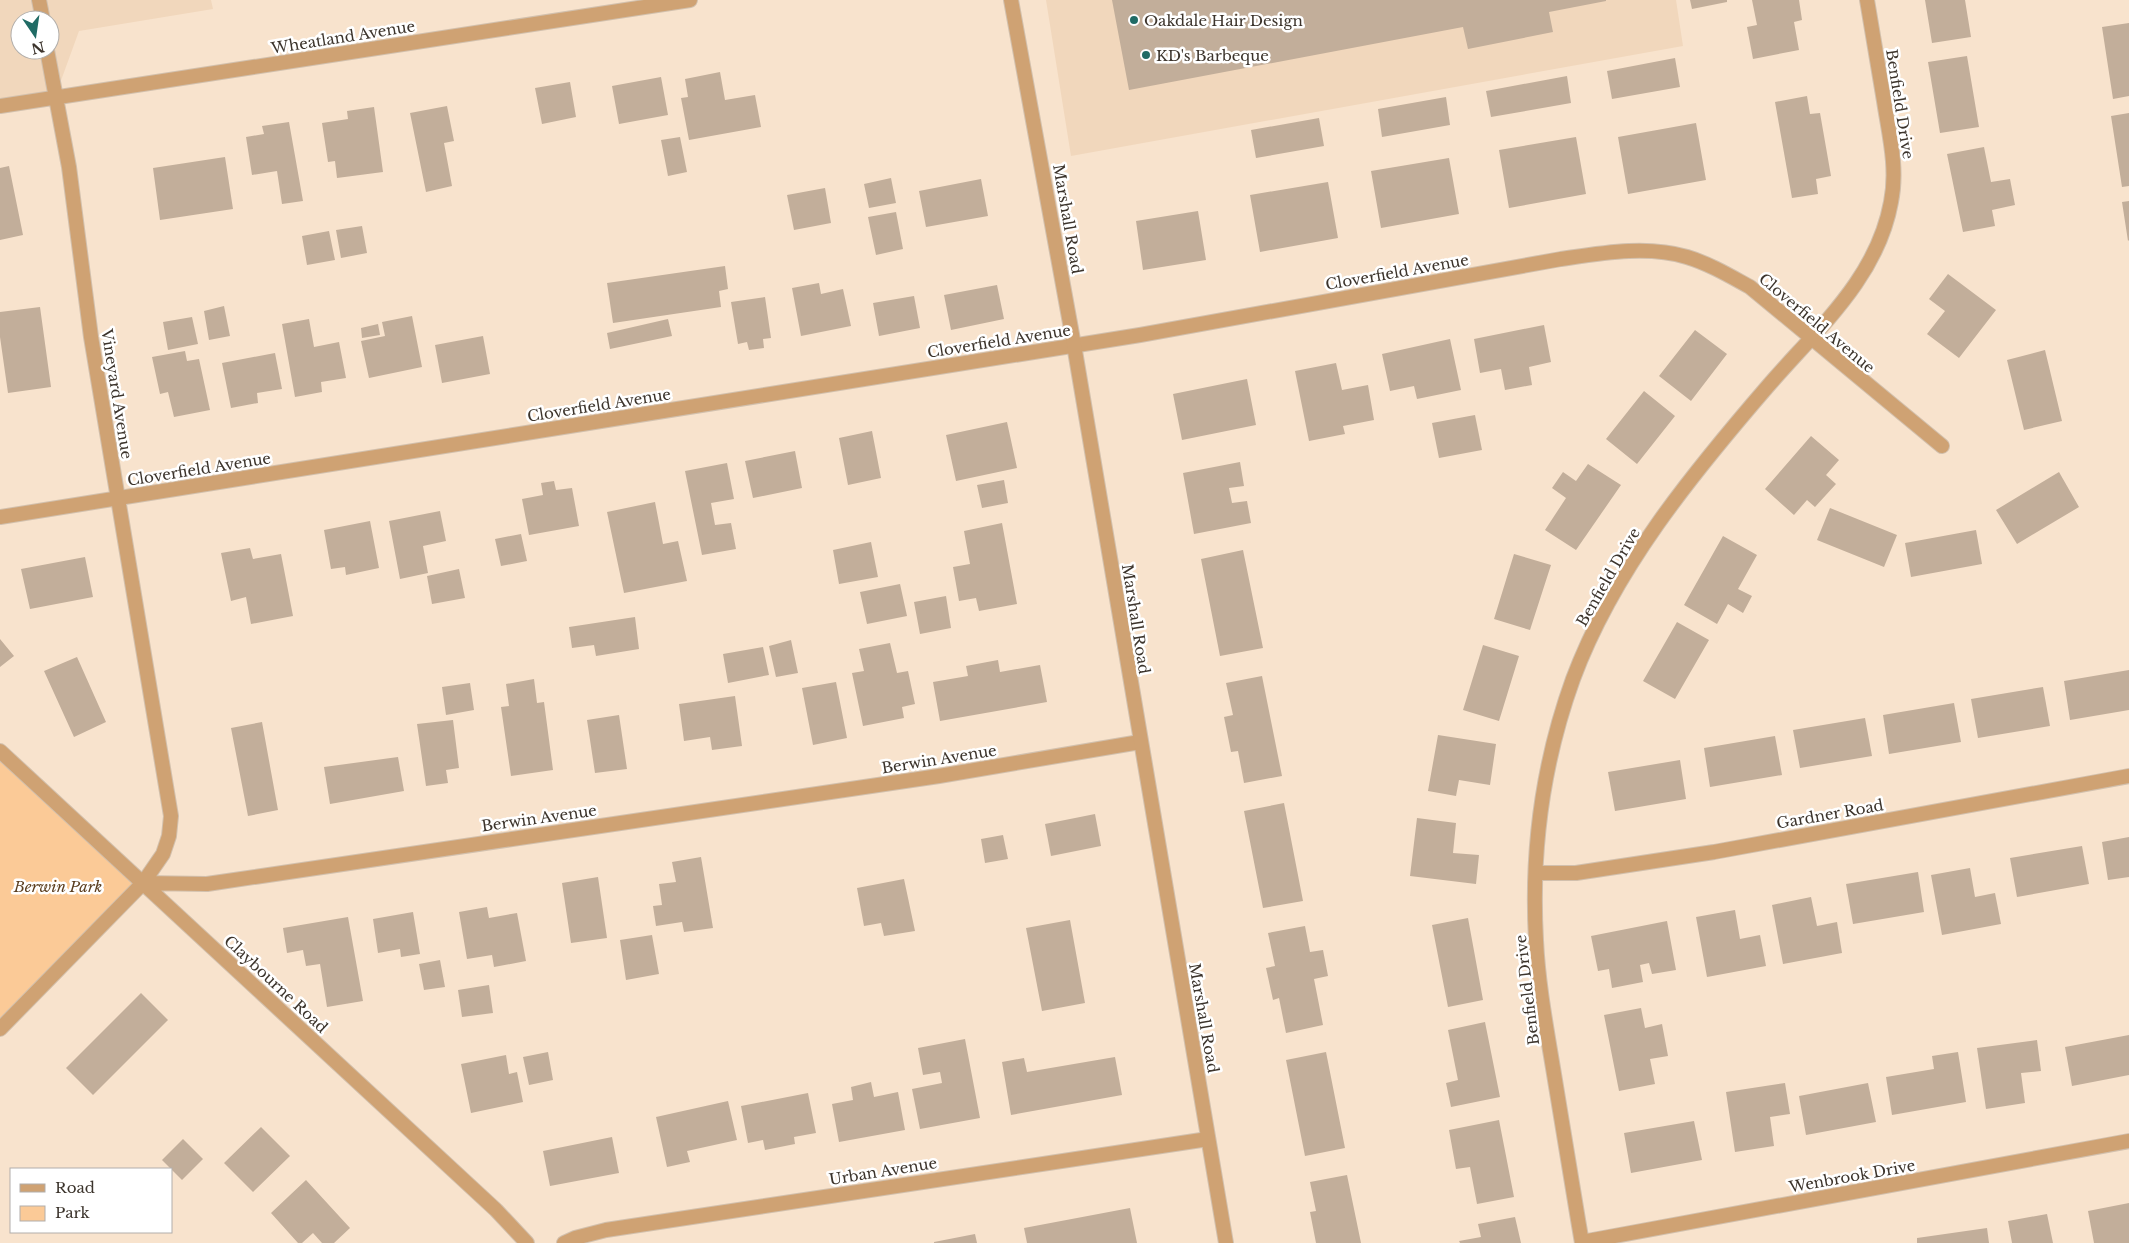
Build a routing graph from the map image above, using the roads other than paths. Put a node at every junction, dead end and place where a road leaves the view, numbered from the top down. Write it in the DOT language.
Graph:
graph roads {
  1 [pos="690,0"];
  2 [pos="1011,0"];
  3 [pos="1867,0"];
  4 [pos="49,60"];
  5 [pos="55,97"];
  6 [pos="0,106"];
  7 [pos="1811,338"];
  8 [pos="1074,345"];
  9 [pos="1942,446"];
  10 [pos="117,498"];
  11 [pos="0,517"];
  12 [pos="1140,742"];
  13 [pos="0,751"];
  14 [pos="2129,776"];
  15 [pos="1536,873"];
  16 [pos="143,883"];
  17 [pos="0,1029"];
  18 [pos="1208,1139"];
  19 [pos="2129,1141"];
  20 [pos="527,1243"];
  21 [pos="564,1243"];
  22 [pos="1226,1243"];
  23 [pos="1582,1243"];
  1 -- 5 [label="street, Wheatland Avenue"];
  2 -- 8 [label="street, Marshall Road"];
  3 -- 7 [label="street, Benfield Drive"];
  4 -- 5 [label="street, Vineyard Avenue"];
  5 -- 6 [label="street, Wheatland Avenue"];
  5 -- 10 [label="street, Vineyard Avenue"];
  7 -- 8 [label="street, Cloverfield Avenue"];
  7 -- 9 [label="street, Cloverfield Avenue"];
  7 -- 15 [label="street, Benfield Drive"];
  8 -- 10 [label="street, Cloverfield Avenue"];
  8 -- 12 [label="street, Marshall Road"];
  10 -- 11 [label="street, Cloverfield Avenue"];
  10 -- 16 [label="street, Vineyard Avenue"];
  12 -- 16 [label="street, Berwin Avenue"];
  12 -- 18 [label="street, Marshall Road"];
  13 -- 16 [label="street, Claybourne Road"];
  14 -- 15 [label="street, Gardner Road"];
  15 -- 23 [label="street, Benfield Drive"];
  16 -- 17 [label="street"];
  16 -- 20 [label="street, Claybourne Road"];
  18 -- 21 [label="street, Urban Avenue"];
  18 -- 22 [label="street, Marshall Road"];
  19 -- 23 [label="street, Wenbrook Drive"];
}
